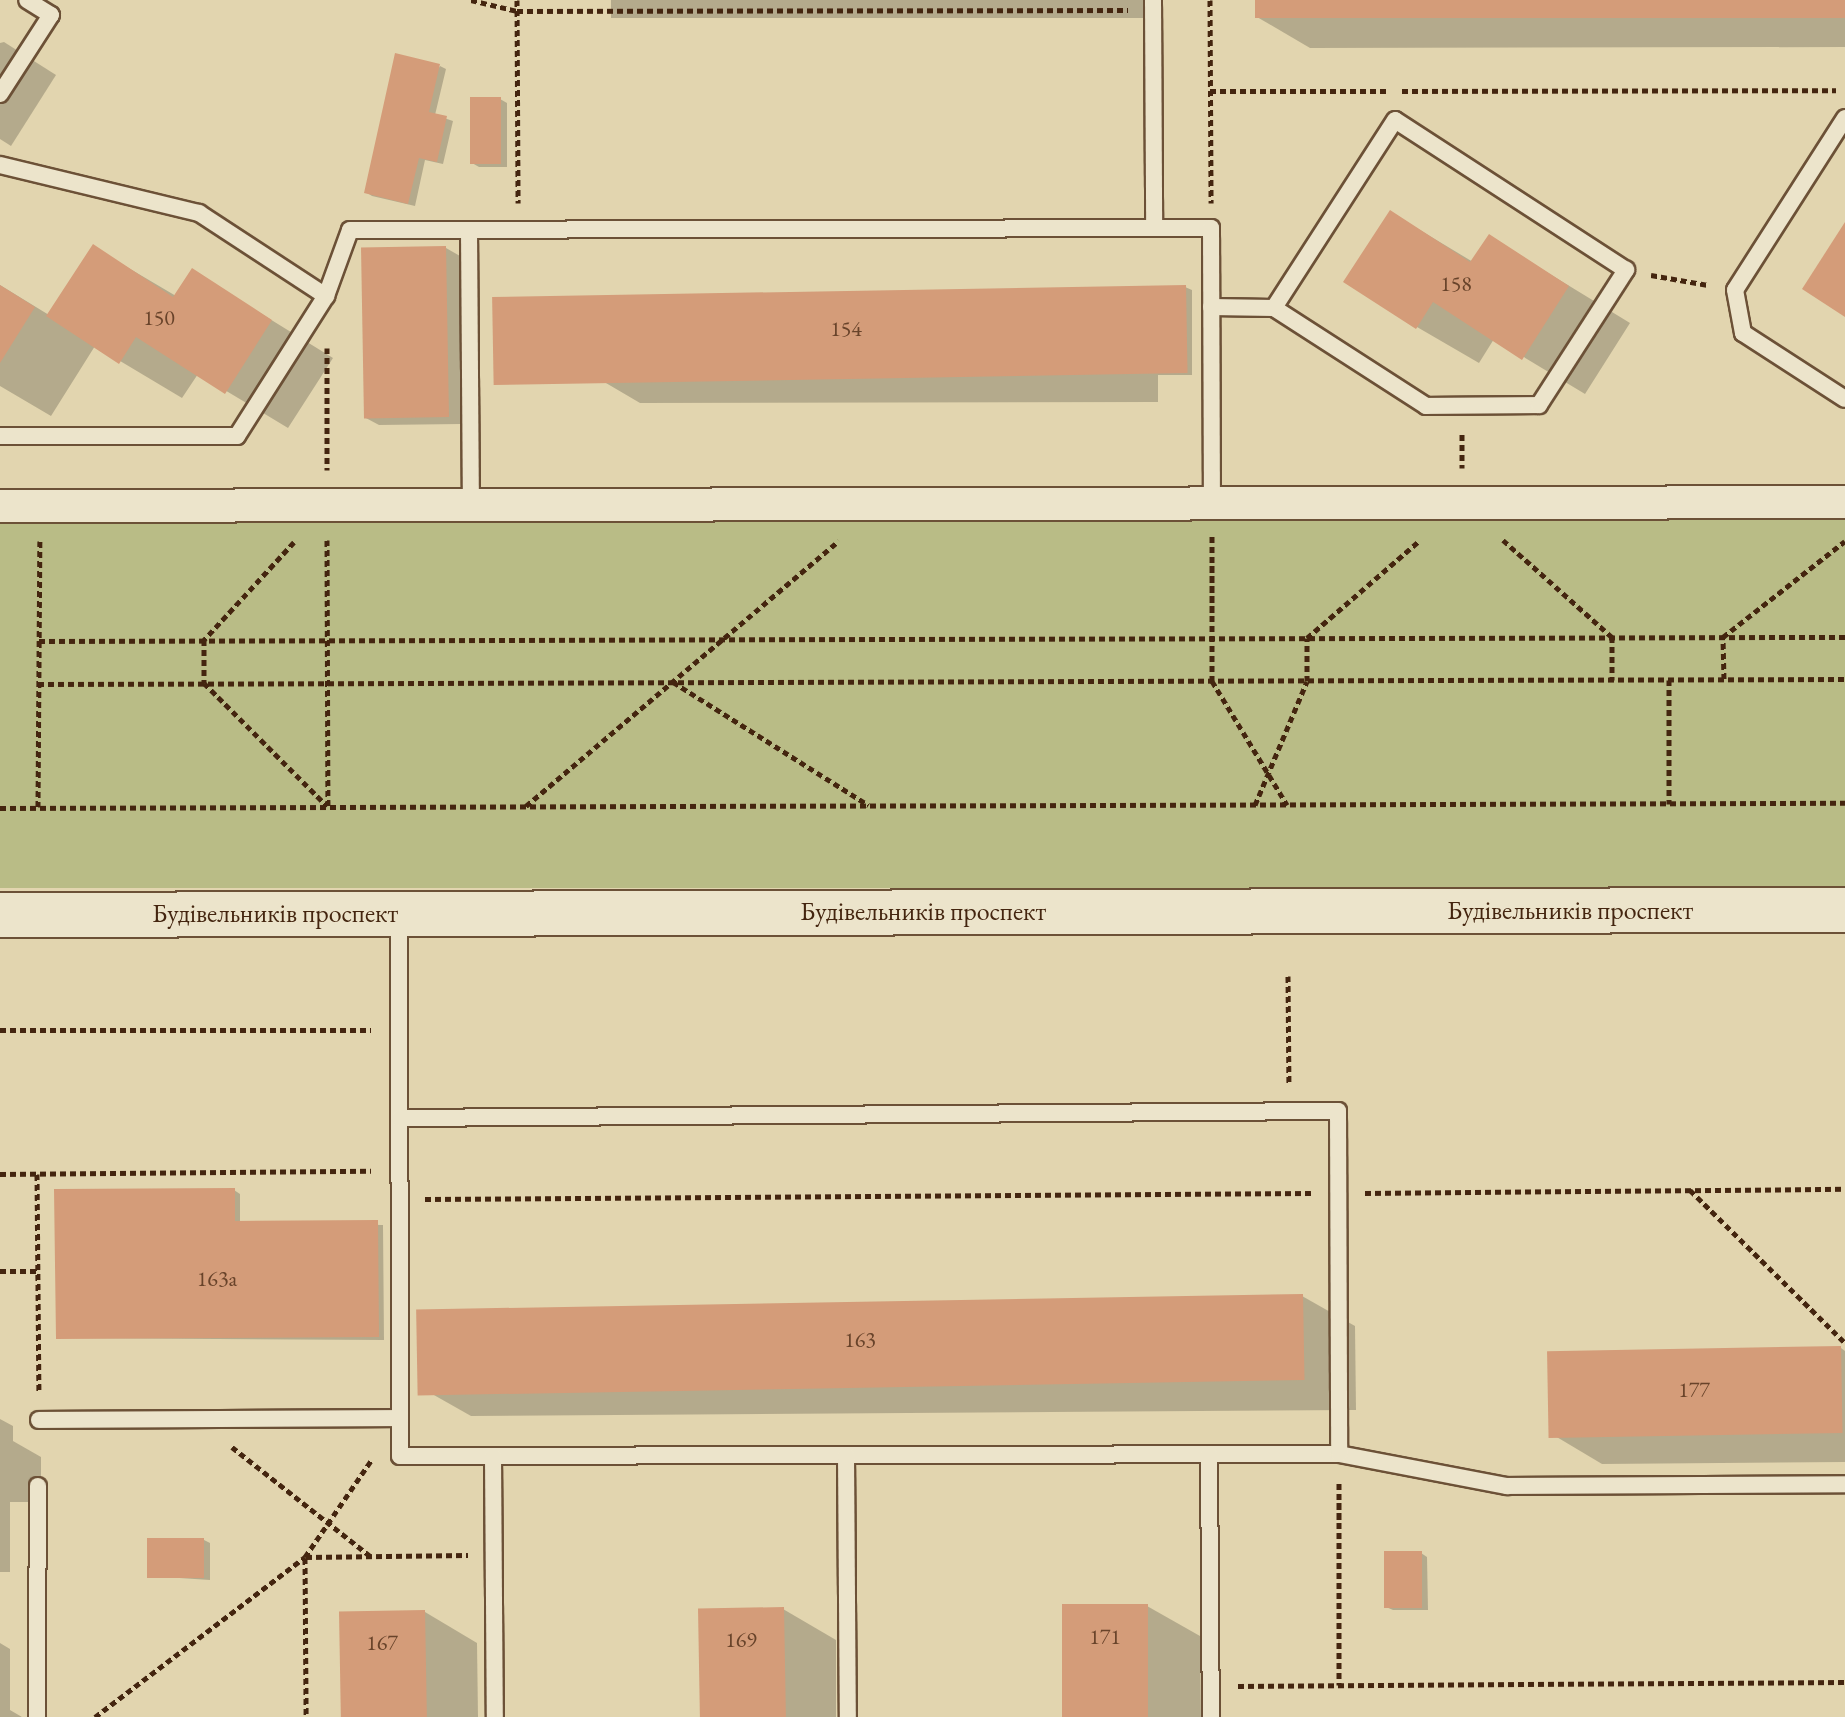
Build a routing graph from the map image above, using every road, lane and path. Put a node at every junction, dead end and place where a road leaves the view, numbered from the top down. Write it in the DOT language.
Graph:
graph roads {
  1 [pos="27,0"];
  2 [pos="471,0"];
  3 [pos="517,0"];
  4 [pos="1210,0"];
  5 [pos="1153,5"];
  6 [pos="517,11"];
  7 [pos="1845,89"];
  8 [pos="1210,91"];
  9 [pos="0,94"];
  10 [pos="1845,118"];
  11 [pos="0,165"];
  12 [pos="1154,228"];
  13 [pos="1211,228"];
  14 [pos="469,230"];
  15 [pos="518,230"];
  16 [pos="1626,270"];
  17 [pos="1735,290"];
  18 [pos="326,296"];
  19 [pos="1211,307"];
  20 [pos="1274,308"];
  21 [pos="1845,399"];
  22 [pos="1462,405"];
  23 [pos="0,436"];
  24 [pos="1845,502"];
  25 [pos="1212,503"];
  26 [pos="1462,503"];
  27 [pos="883,504"];
  28 [pos="471,505"];
  29 [pos="0,506"];
  30 [pos="40,506"];
  31 [pos="327,506"];
  32 [pos="1845,541"];
  33 [pos="1612,637"];
  34 [pos="1723,637"];
  35 [pos="1845,637"];
  36 [pos="1212,638"];
  37 [pos="1307,638"];
  38 [pos="722,639"];
  39 [pos="204,640"];
  40 [pos="327,640"];
  41 [pos="39,641"];
  42 [pos="1724,679"];
  43 [pos="1845,679"];
  44 [pos="1612,680"];
  45 [pos="1669,680"];
  46 [pos="1212,681"];
  47 [pos="1307,681"];
  48 [pos="672,682"];
  49 [pos="204,683"];
  50 [pos="328,683"];
  51 [pos="38,684"];
  52 [pos="1268,773"];
  53 [pos="1845,803"];
  54 [pos="1669,804"];
  55 [pos="1255,805"];
  56 [pos="1287,805"];
  57 [pos="525,806"];
  58 [pos="868,806"];
  59 [pos="328,807"];
  60 [pos="0,808"];
  61 [pos="38,808"];
  62 [pos="1845,910"];
  63 [pos="399,914"];
  64 [pos="0,915"];
  65 [pos="1288,976"];
  66 [pos="0,1030"];
  67 [pos="400,1030"];
  68 [pos="1289,1112"];
  69 [pos="400,1118"];
  70 [pos="400,1171"];
  71 [pos="0,1174"];
  72 [pos="37,1174"];
  73 [pos="1845,1189"];
  74 [pos="1690,1190"];
  75 [pos="1338,1193"];
  76 [pos="400,1199"];
  77 [pos="0,1271"];
  78 [pos="38,1271"];
  79 [pos="1845,1343"];
  80 [pos="400,1418"];
  81 [pos="197,1419"];
  82 [pos="39,1420"];
  83 [pos="1209,1454"];
  84 [pos="1339,1454"];
  85 [pos="846,1455"];
  86 [pos="493,1456"];
  87 [pos="1845,1484"];
  88 [pos="38,1486"];
  89 [pos="328,1523"];
  90 [pos="493,1555"];
  91 [pos="370,1556"];
  92 [pos="305,1557"];
  93 [pos="1845,1682"];
  94 [pos="1339,1685"];
  95 [pos="1211,1687"];
  96 [pos="37,1717"];
  97 [pos="95,1717"];
  98 [pos="306,1717"];
  99 [pos="495,1717"];
  100 [pos="848,1717"];
  101 [pos="1211,1717"];
  1 -- 9 [label="lane"];
  2 -- 6 [label="path"];
  3 -- 6 [label="path"];
  4 -- 8 [label="path"];
  5 -- 6 [label="path"];
  5 -- 12 [label="lane"];
  6 -- 15 [label="path"];
  7 -- 8 [label="path"];
  8 -- 13 [label="path"];
  10 -- 17 [label="lane"];
  11 -- 18 [label="lane"];
  12 -- 13 [label="lane"];
  12 -- 15 [label="lane"];
  13 -- 19 [label="lane"];
  14 -- 15 [label="lane"];
  14 -- 18 [label="lane"];
  14 -- 28 [label="lane"];
  16 -- 17 [label="path"];
  16 -- 20 [label="lane"];
  16 -- 22 [label="lane"];
  17 -- 21 [label="lane"];
  18 -- 23 [label="lane"];
  18 -- 31 [label="path"];
  19 -- 20 [label="lane"];
  19 -- 25 [label="lane"];
  20 -- 22 [label="lane"];
  22 -- 26 [label="path"];
  24 -- 26 [label="street"];
  25 -- 26 [label="street"];
  25 -- 27 [label="street"];
  25 -- 36 [label="path"];
  26 -- 33 [label="path"];
  26 -- 37 [label="path"];
  27 -- 28 [label="street"];
  27 -- 38 [label="path"];
  28 -- 31 [label="street"];
  29 -- 30 [label="street"];
  30 -- 31 [label="street"];
  30 -- 41 [label="path"];
  31 -- 39 [label="path"];
  31 -- 40 [label="path"];
  32 -- 34 [label="path"];
  33 -- 34 [label="path"];
  33 -- 37 [label="path"];
  33 -- 44 [label="path"];
  34 -- 35 [label="path"];
  34 -- 42 [label="path"];
  36 -- 37 [label="path"];
  36 -- 38 [label="path"];
  36 -- 46 [label="path"];
  37 -- 47 [label="path"];
  38 -- 40 [label="path"];
  38 -- 48 [label="path"];
  39 -- 40 [label="path"];
  39 -- 41 [label="path"];
  39 -- 49 [label="path"];
  40 -- 50 [label="path"];
  41 -- 51 [label="path"];
  42 -- 43 [label="path"];
  42 -- 45 [label="path"];
  44 -- 45 [label="path"];
  44 -- 47 [label="path"];
  45 -- 54 [label="path"];
  46 -- 47 [label="path"];
  46 -- 48 [label="path"];
  46 -- 52 [label="path"];
  47 -- 52 [label="path"];
  48 -- 50 [label="path"];
  48 -- 57 [label="path"];
  48 -- 58 [label="path"];
  49 -- 50 [label="path"];
  49 -- 51 [label="path"];
  49 -- 59 [label="path"];
  50 -- 59 [label="path"];
  51 -- 61 [label="path"];
  52 -- 55 [label="path"];
  52 -- 56 [label="path"];
  53 -- 54 [label="path"];
  54 -- 56 [label="path"];
  55 -- 56 [label="path"];
  55 -- 58 [label="path"];
  57 -- 58 [label="path"];
  57 -- 59 [label="path"];
  59 -- 61 [label="path"];
  60 -- 61 [label="path"];
  62 -- 63 [label="main road, Будівельників проспект"];
  63 -- 64 [label="main road, Будівельників проспект"];
  63 -- 67 [label="lane"];
  65 -- 68 [label="path"];
  66 -- 67 [label="path"];
  67 -- 69 [label="lane"];
  68 -- 69 [label="lane"];
  68 -- 75 [label="lane"];
  69 -- 70 [label="lane"];
  70 -- 72 [label="path"];
  70 -- 76 [label="lane"];
  71 -- 72 [label="path"];
  72 -- 78 [label="path"];
  73 -- 74 [label="path"];
  74 -- 75 [label="path"];
  74 -- 79 [label="path"];
  75 -- 76 [label="path"];
  75 -- 84 [label="lane"];
  76 -- 80 [label="lane"];
  77 -- 78 [label="path"];
  78 -- 82 [label="path"];
  80 -- 81 [label="lane"];
  80 -- 86 [label="lane"];
  80 -- 89 [label="path"];
  81 -- 82 [label="lane"];
  81 -- 89 [label="path"];
  83 -- 84 [label="lane"];
  83 -- 85 [label="lane"];
  83 -- 95 [label="lane"];
  84 -- 87 [label="lane"];
  84 -- 94 [label="path"];
  85 -- 86 [label="lane"];
  85 -- 100 [label="lane"];
  86 -- 90 [label="lane"];
  88 -- 96 [label="lane"];
  89 -- 91 [label="path"];
  89 -- 92 [label="path"];
  90 -- 91 [label="path"];
  90 -- 99 [label="lane"];
  91 -- 92 [label="path"];
  92 -- 97 [label="path"];
  92 -- 98 [label="path"];
  93 -- 94 [label="path"];
  94 -- 95 [label="path"];
  95 -- 101 [label="lane"];
}
